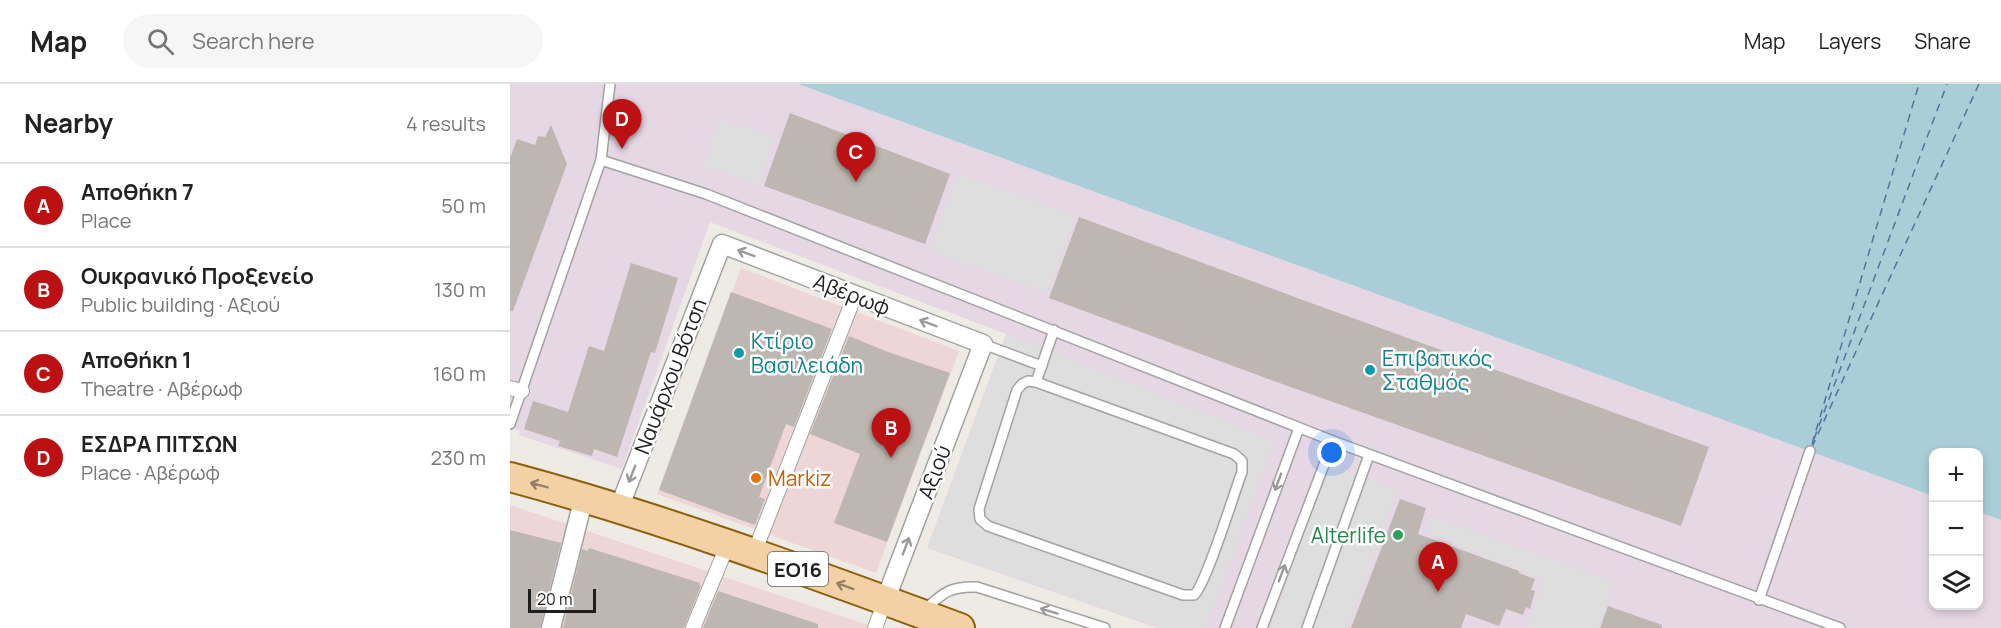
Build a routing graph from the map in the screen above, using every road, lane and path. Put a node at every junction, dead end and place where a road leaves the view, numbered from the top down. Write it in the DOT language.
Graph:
graph roads {
  1 [pos="610,84"];
  2 [pos="601,160"];
  3 [pos="722,244"];
  4 [pos="855,295"];
  5 [pos="1054,330"];
  6 [pos="983,344"];
  7 [pos="1042,366"];
  8 [pos="1036,382"];
  9 [pos="516,390"];
  10 [pos="510,424"];
  11 [pos="1299,428"];
  12 [pos="1332,441"];
  13 [pos="1810,451"];
  14 [pos="1369,455"];
  15 [pos="510,477"];
  16 [pos="584,497"];
  17 [pos="619,508"];
  18 [pos="741,548"];
  19 [pos="1759,600"];
  20 [pos="885,601"];
  21 [pos="920,614"];
  22 [pos="551,628"];
  23 [pos="693,628"];
  24 [pos="875,628"];
  25 [pos="960,628"];
  26 [pos="1105,628"];
  27 [pos="1225,628"];
  28 [pos="1262,628"];
  29 [pos="1307,628"];
  30 [pos="1840,628"];
  1 -- 2 [label="lane"];
  2 -- 5 [label="lane"];
  2 -- 9 [label="lane"];
  4 -- 3 [label="street, Αβέρωφ, one-way"];
  3 -- 17 [label="street, Ναυάρχου Βότση, one-way"];
  6 -- 4 [label="street, Αβέρωφ, one-way"];
  4 -- 18 [label="street"];
  5 -- 7 [label="lane"];
  5 -- 11 [label="lane"];
  6 -- 7 [label="lane"];
  20 -- 6 [label="street, Αξιού, one-way"];
  7 -- 8 [label="lane"];
  8 -- 8 [label="lane"];
  9 -- 10 [label="lane"];
  11 -- 12 [label="lane"];
  11 -- 27 [label="lane, one-way"];
  12 -- 14 [label="lane"];
  28 -- 12 [label="lane, one-way"];
  13 -- 19 [label="lane"];
  14 -- 19 [label="lane"];
  14 -- 29 [label="lane"];
  16 -- 15 [label="main road, ΕΟ16, one-way"];
  16 -- 17 [label="main road, ΕΟ16"];
  16 -- 22 [label="street"];
  17 -- 18 [label="main road, ΕΟ16"];
  20 -- 18 [label="main road, ΕΟ16, one-way"];
  18 -- 23 [label="street"];
  19 -- 30 [label="lane"];
  20 -- 21 [label="main road, ΕΟ16"];
  20 -- 24 [label="street"];
  21 -- 25 [label="main road, ΕΟ16"];
  26 -- 21 [label="lane, one-way"];
}
